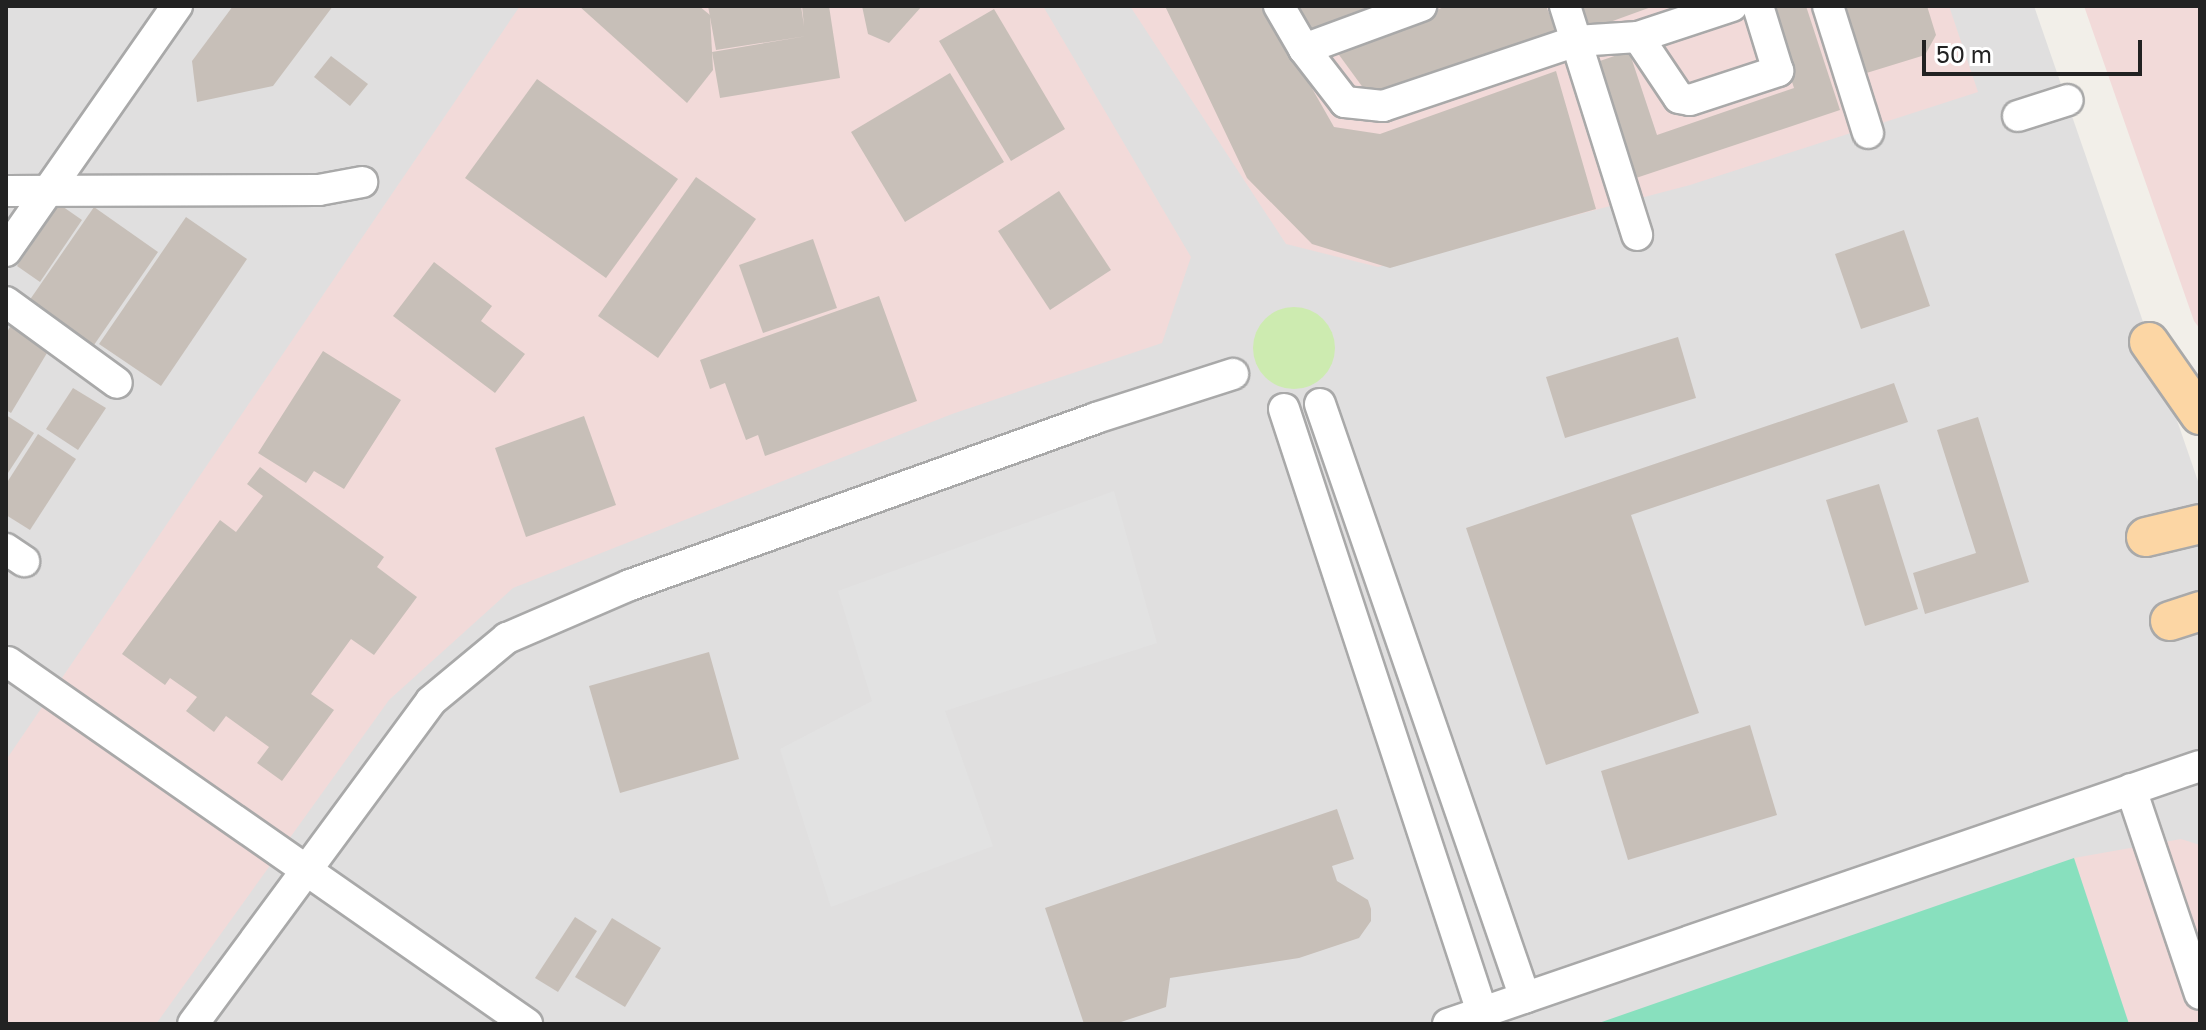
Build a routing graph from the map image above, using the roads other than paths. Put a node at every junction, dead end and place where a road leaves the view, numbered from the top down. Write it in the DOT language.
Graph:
graph roads {
  1 [pos="177,6"];
  2 [pos="1279,6"];
  3 [pos="1421,6"];
  4 [pos="1565,6"];
  5 [pos="1732,6"];
  6 [pos="1758,6"];
  7 [pos="1828,6"];
  8 [pos="1638,37"];
  9 [pos="1576,41"];
  10 [pos="1304,49"];
  11 [pos="2068,100"];
  12 [pos="2018,116"];
  13 [pos="1868,133"];
  14 [pos="362,182"];
  15 [pos="53,189"];
  16 [pos="6,191"];
  17 [pos="1637,235"];
  18 [pos="6,251"];
  19 [pos="6,302"];
  20 [pos="2149,342"];
  21 [pos="1233,374"];
  22 [pos="117,383"];
  23 [pos="1320,404"];
  24 [pos="1284,409"];
  25 [pos="2200,415"];
  26 [pos="2200,524"];
  27 [pos="2146,537"];
  28 [pos="8,662"];
  29 [pos="2200,766"];
  30 [pos="2131,789"];
  31 [pos="306,870"];
  32 [pos="2200,994"];
  33 [pos="1525,998"];
  34 [pos="1482,1012"];
  35 [pos="193,1024"];
  36 [pos="527,1024"];
  37 [pos="1448,1024"];
  1 -- 15 [label="street"];
  2 -- 10 [label="street"];
  3 -- 10 [label="street"];
  4 -- 9 [label="street"];
  5 -- 8 [label="street"];
  6 -- 8 [label="street"];
  7 -- 13 [label="street"];
  8 -- 9 [label="street"];
  9 -- 10 [label="street"];
  9 -- 17 [label="street"];
  11 -- 12 [label="street"];
  14 -- 15 [label="street"];
  15 -- 16 [label="street"];
  15 -- 18 [label="street"];
  19 -- 22 [label="street"];
  20 -- 25 [label="main road"];
  21 -- 31 [label="street"];
  23 -- 33 [label="street"];
  24 -- 34 [label="street"];
  26 -- 27 [label="main road"];
  28 -- 31 [label="street"];
  29 -- 30 [label="street"];
  30 -- 32 [label="street"];
  30 -- 33 [label="street"];
  31 -- 35 [label="street"];
  31 -- 36 [label="street"];
  33 -- 34 [label="street"];
  34 -- 37 [label="street"];
}
